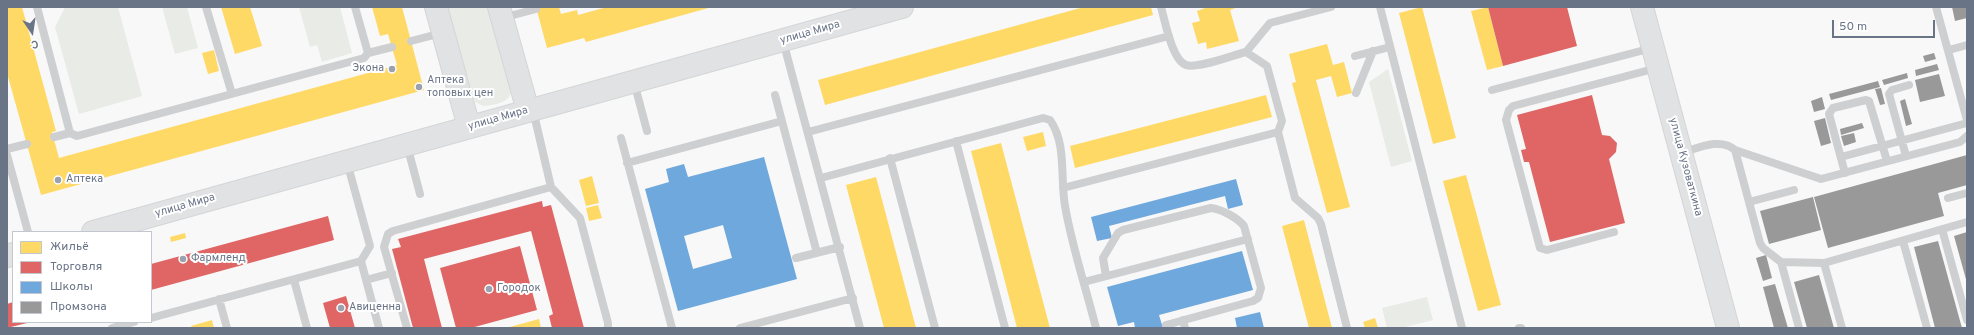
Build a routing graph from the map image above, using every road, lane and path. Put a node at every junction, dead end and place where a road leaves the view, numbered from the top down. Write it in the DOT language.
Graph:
graph roads {
  1 [pos="37,7"];
  2 [pos="206,7"];
  3 [pos="355,7"];
  4 [pos="436,7"];
  5 [pos="902,7"];
  6 [pos="1161,7"];
  7 [pos="1331,7"];
  8 [pos="1380,7"];
  9 [pos="1642,7"];
  10 [pos="1936,7"];
  11 [pos="536,9"];
  12 [pos="501,13"];
  13 [pos="443,33"];
  14 [pos="1170,36"];
  15 [pos="783,40"];
  16 [pos="411,41"];
  17 [pos="1967,46"];
  18 [pos="392,47"];
  19 [pos="1390,47"];
  20 [pos="1949,50"];
  21 [pos="1373,51"];
  22 [pos="1246,52"];
  23 [pos="368,53"];
  24 [pos="1355,56"];
  25 [pos="1655,57"];
  26 [pos="634,82"];
  27 [pos="1909,85"];
  28 [pos="1492,90"];
  29 [pos="1356,93"];
  30 [pos="232,94"];
  31 [pos="775,95"];
  32 [pos="530,110"];
  33 [pos="782,121"];
  34 [pos="1967,121"];
  35 [pos="469,127"];
  36 [pos="647,131"];
  37 [pos="808,132"];
  38 [pos="1278,132"];
  39 [pos="70,133"];
  40 [pos="1967,136"];
  41 [pos="54,137"];
  42 [pos="621,138"];
  43 [pos="1902,140"];
  44 [pos="956,141"];
  45 [pos="27,144"];
  46 [pos="406,145"];
  47 [pos="1882,145"];
  48 [pos="7,149"];
  49 [pos="1735,150"];
  50 [pos="1681,153"];
  51 [pos="7,155"];
  52 [pos="1840,156"];
  53 [pos="1906,156"];
  54 [pos="890,158"];
  55 [pos="347,161"];
  56 [pos="1887,161"];
  57 [pos="627,163"];
  58 [pos="1845,173"];
  59 [pos="821,178"];
  60 [pos="552,187"];
  61 [pos="1063,188"];
  62 [pos="1794,190"];
  63 [pos="1967,193"];
  64 [pos="420,194"];
  65 [pos="1948,198"];
  66 [pos="1750,202"];
  67 [pos="1967,222"];
  68 [pos="1942,229"];
  69 [pos="28,231"];
  70 [pos="97,231"];
  71 [pos="1614,232"];
  72 [pos="1248,239"];
  73 [pos="1903,241"];
  74 [pos="840,247"];
  75 [pos="817,253"];
  76 [pos="796,258"];
  77 [pos="361,261"];
  78 [pos="1781,262"];
  79 [pos="1824,263"];
  80 [pos="392,273"];
  81 [pos="1106,276"];
  82 [pos="294,280"];
  83 [pos="366,280"];
  84 [pos="1084,282"];
  85 [pos="853,298"];
  86 [pos="219,300"];
  87 [pos="152,318"];
  88 [pos="1967,320"];
  89 [pos="130,323"];
  90 [pos="1184,324"];
  91 [pos="1166,325"];
  92 [pos="112,328"];
  93 [pos="227,328"];
  94 [pos="307,328"];
  95 [pos="379,328"];
  96 [pos="407,328"];
  97 [pos="608,328"];
  98 [pos="672,328"];
  99 [pos="740,328"];
  100 [pos="860,328"];
  101 [pos="935,328"];
  102 [pos="1005,328"];
  103 [pos="1096,328"];
  104 [pos="1347,328"];
  105 [pos="1462,328"];
  106 [pos="1728,328"];
  107 [pos="1799,328"];
  108 [pos="1842,328"];
  109 [pos="1927,328"];
  1 -- 39 [label="lane"];
  2 -- 30 [label="lane"];
  3 -- 23 [label="lane"];
  4 -- 13 [label="main road"];
  5 -- 15 [label="main road, улица Мира"];
  6 -- 14 [label="lane"];
  7 -- 22 [label="lane"];
  8 -- 19 [label="lane"];
  9 -- 25 [label="main road, улица Кузоваткина"];
  10 -- 20 [label="lane"];
  11 -- 12 [label="lane"];
  12 -- 32 [label="main road"];
  13 -- 16 [label="lane"];
  13 -- 35 [label="main road"];
  14 -- 22 [label="lane"];
  14 -- 37 [label="lane"];
  15 -- 26 [label="main road, улица Мира"];
  15 -- 37 [label="lane"];
  17 -- 20 [label="lane"];
  18 -- 23 [label="lane"];
  19 -- 21 [label="lane"];
  19 -- 105 [label="lane"];
  20 -- 34 [label="lane"];
  21 -- 24 [label="lane"];
  21 -- 29 [label="lane"];
  22 -- 38 [label="lane"];
  23 -- 30 [label="lane"];
  25 -- 28 [label="lane"];
  25 -- 50 [label="main road, улица Кузоваткина"];
  25 -- 71 [label="lane"];
  26 -- 32 [label="main road, улица Мира"];
  26 -- 36 [label="lane"];
  27 -- 43 [label="lane"];
  30 -- 39 [label="lane"];
  31 -- 33 [label="lane"];
  32 -- 35 [label="main road, улица Мира"];
  32 -- 60 [label="lane"];
  33 -- 57 [label="lane"];
  33 -- 75 [label="lane"];
  34 -- 43 [label="lane"];
  35 -- 46 [label="main road, улица Мира"];
  37 -- 59 [label="lane"];
  38 -- 61 [label="lane"];
  38 -- 104 [label="lane"];
  39 -- 41 [label="lane"];
  40 -- 53 [label="lane"];
  42 -- 57 [label="lane"];
  43 -- 47 [label="lane"];
  43 -- 53 [label="lane"];
  44 -- 54 [label="lane"];
  44 -- 61 [label="lane"];
  44 -- 102 [label="lane"];
  45 -- 48 [label="lane"];
  46 -- 55 [label="main road, улица Мира"];
  46 -- 64 [label="lane"];
  47 -- 52 [label="lane"];
  47 -- 52 [label="lane"];
  47 -- 56 [label="lane"];
  49 -- 50 [label="lane"];
  49 -- 58 [label="lane"];
  49 -- 66 [label="lane"];
  50 -- 106 [label="main road, улица Кузоваткина"];
  51 -- 69 [label="lane"];
  52 -- 58 [label="lane"];
  53 -- 56 [label="lane"];
  54 -- 59 [label="lane"];
  54 -- 101 [label="lane"];
  55 -- 70 [label="main road, улица Мира"];
  55 -- 77 [label="lane"];
  56 -- 58 [label="lane"];
  57 -- 98 [label="lane"];
  59 -- 74 [label="lane"];
  60 -- 80 [label="lane"];
  60 -- 97 [label="lane"];
  61 -- 84 [label="lane"];
  62 -- 66 [label="lane"];
  63 -- 65 [label="lane"];
  66 -- 78 [label="lane"];
  67 -- 68 [label="lane"];
  68 -- 73 [label="lane"];
  68 -- 88 [label="lane"];
  72 -- 81 [label="lane"];
  72 -- 81 [label="lane"];
  72 -- 90 [label="lane"];
  73 -- 79 [label="lane"];
  73 -- 109 [label="lane"];
  74 -- 75 [label="lane"];
  74 -- 85 [label="lane"];
  75 -- 76 [label="lane"];
  77 -- 82 [label="lane"];
  77 -- 83 [label="lane"];
  78 -- 79 [label="lane"];
  78 -- 107 [label="lane"];
  79 -- 108 [label="lane"];
  80 -- 83 [label="lane"];
  80 -- 96 [label="lane"];
  81 -- 84 [label="lane"];
  82 -- 86 [label="lane"];
  82 -- 94 [label="lane"];
  83 -- 95 [label="lane"];
  84 -- 103 [label="lane"];
  85 -- 99 [label="lane"];
  85 -- 100 [label="lane"];
  86 -- 87 [label="lane"];
  86 -- 93 [label="lane"];
  89 -- 92 [label="lane"];
  90 -- 91 [label="lane"];
}
